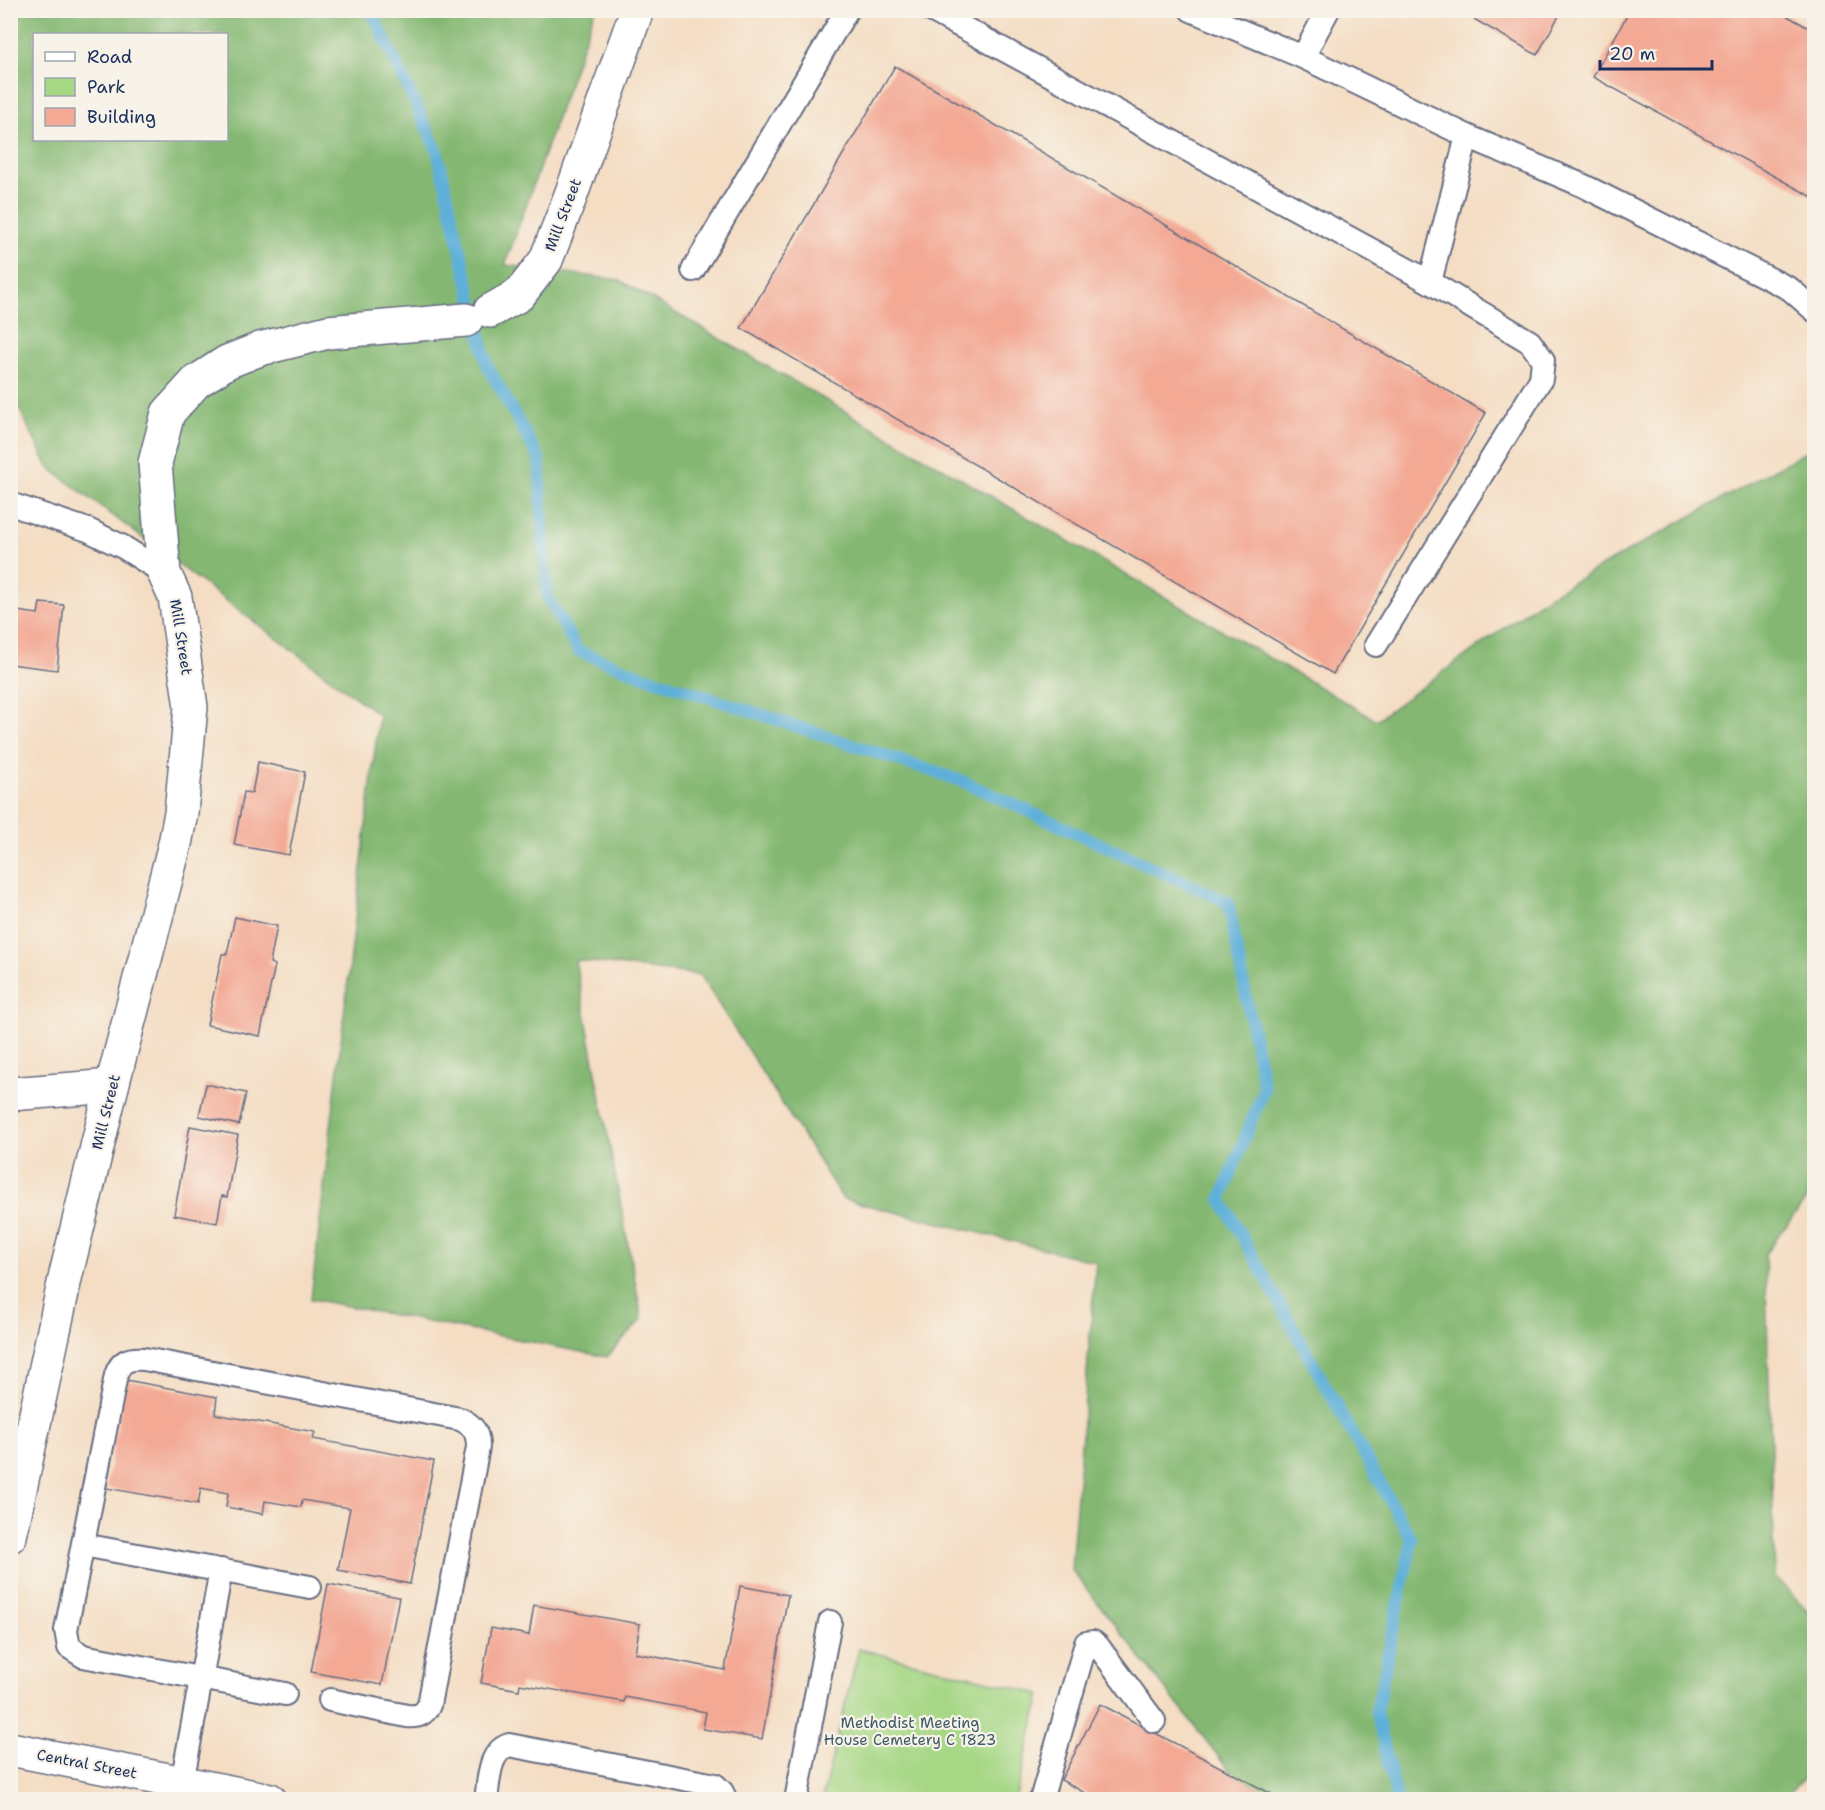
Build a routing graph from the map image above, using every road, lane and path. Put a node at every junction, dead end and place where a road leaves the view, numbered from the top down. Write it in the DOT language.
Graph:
graph roads {
  1 [pos="637,10"];
  2 [pos="847,10"];
  3 [pos="931,10"];
  4 [pos="1191,10"];
  5 [pos="1328,10"];
  6 [pos="1303,57"];
  7 [pos="1467,136"];
  8 [pos="693,270"];
  9 [pos="1430,282"];
  10 [pos="1815,310"];
  11 [pos="10,504"];
  12 [pos="164,573"];
  13 [pos="1376,645"];
  14 [pos="112,1086"];
  15 [pos="10,1094"];
  16 [pos="10,1536"];
  17 [pos="83,1545"];
  18 [pos="221,1570"];
  19 [pos="310,1587"];
  20 [pos="830,1622"];
  21 [pos="201,1678"];
  22 [pos="285,1694"];
  23 [pos="330,1700"];
  24 [pos="1154,1720"];
  25 [pos="10,1749"];
  26 [pos="182,1783"];
  27 [pos="270,1800"];
  28 [pos="486,1800"];
  29 [pos="726,1800"];
  30 [pos="796,1800"];
  31 [pos="1041,1800"];
  1 -- 12 [label="street, Mill Street"];
  2 -- 8 [label="lane"];
  3 -- 9 [label="lane"];
  4 -- 6 [label="lane"];
  5 -- 6 [label="lane"];
  6 -- 7 [label="lane"];
  7 -- 9 [label="lane"];
  7 -- 10 [label="lane"];
  9 -- 13 [label="lane"];
  11 -- 12 [label="lane"];
  12 -- 14 [label="street, Mill Street"];
  14 -- 15 [label="street"];
  14 -- 16 [label="street, Mill Street"];
  17 -- 18 [label="lane"];
  17 -- 21 [label="lane"];
  17 -- 23 [label="lane"];
  18 -- 19 [label="lane"];
  18 -- 21 [label="lane"];
  20 -- 30 [label="lane"];
  21 -- 22 [label="lane"];
  21 -- 26 [label="lane"];
  24 -- 31 [label="lane"];
  25 -- 26 [label="street, Central Street"];
  26 -- 27 [label="street, Central Street"];
  28 -- 29 [label="lane"];
}
